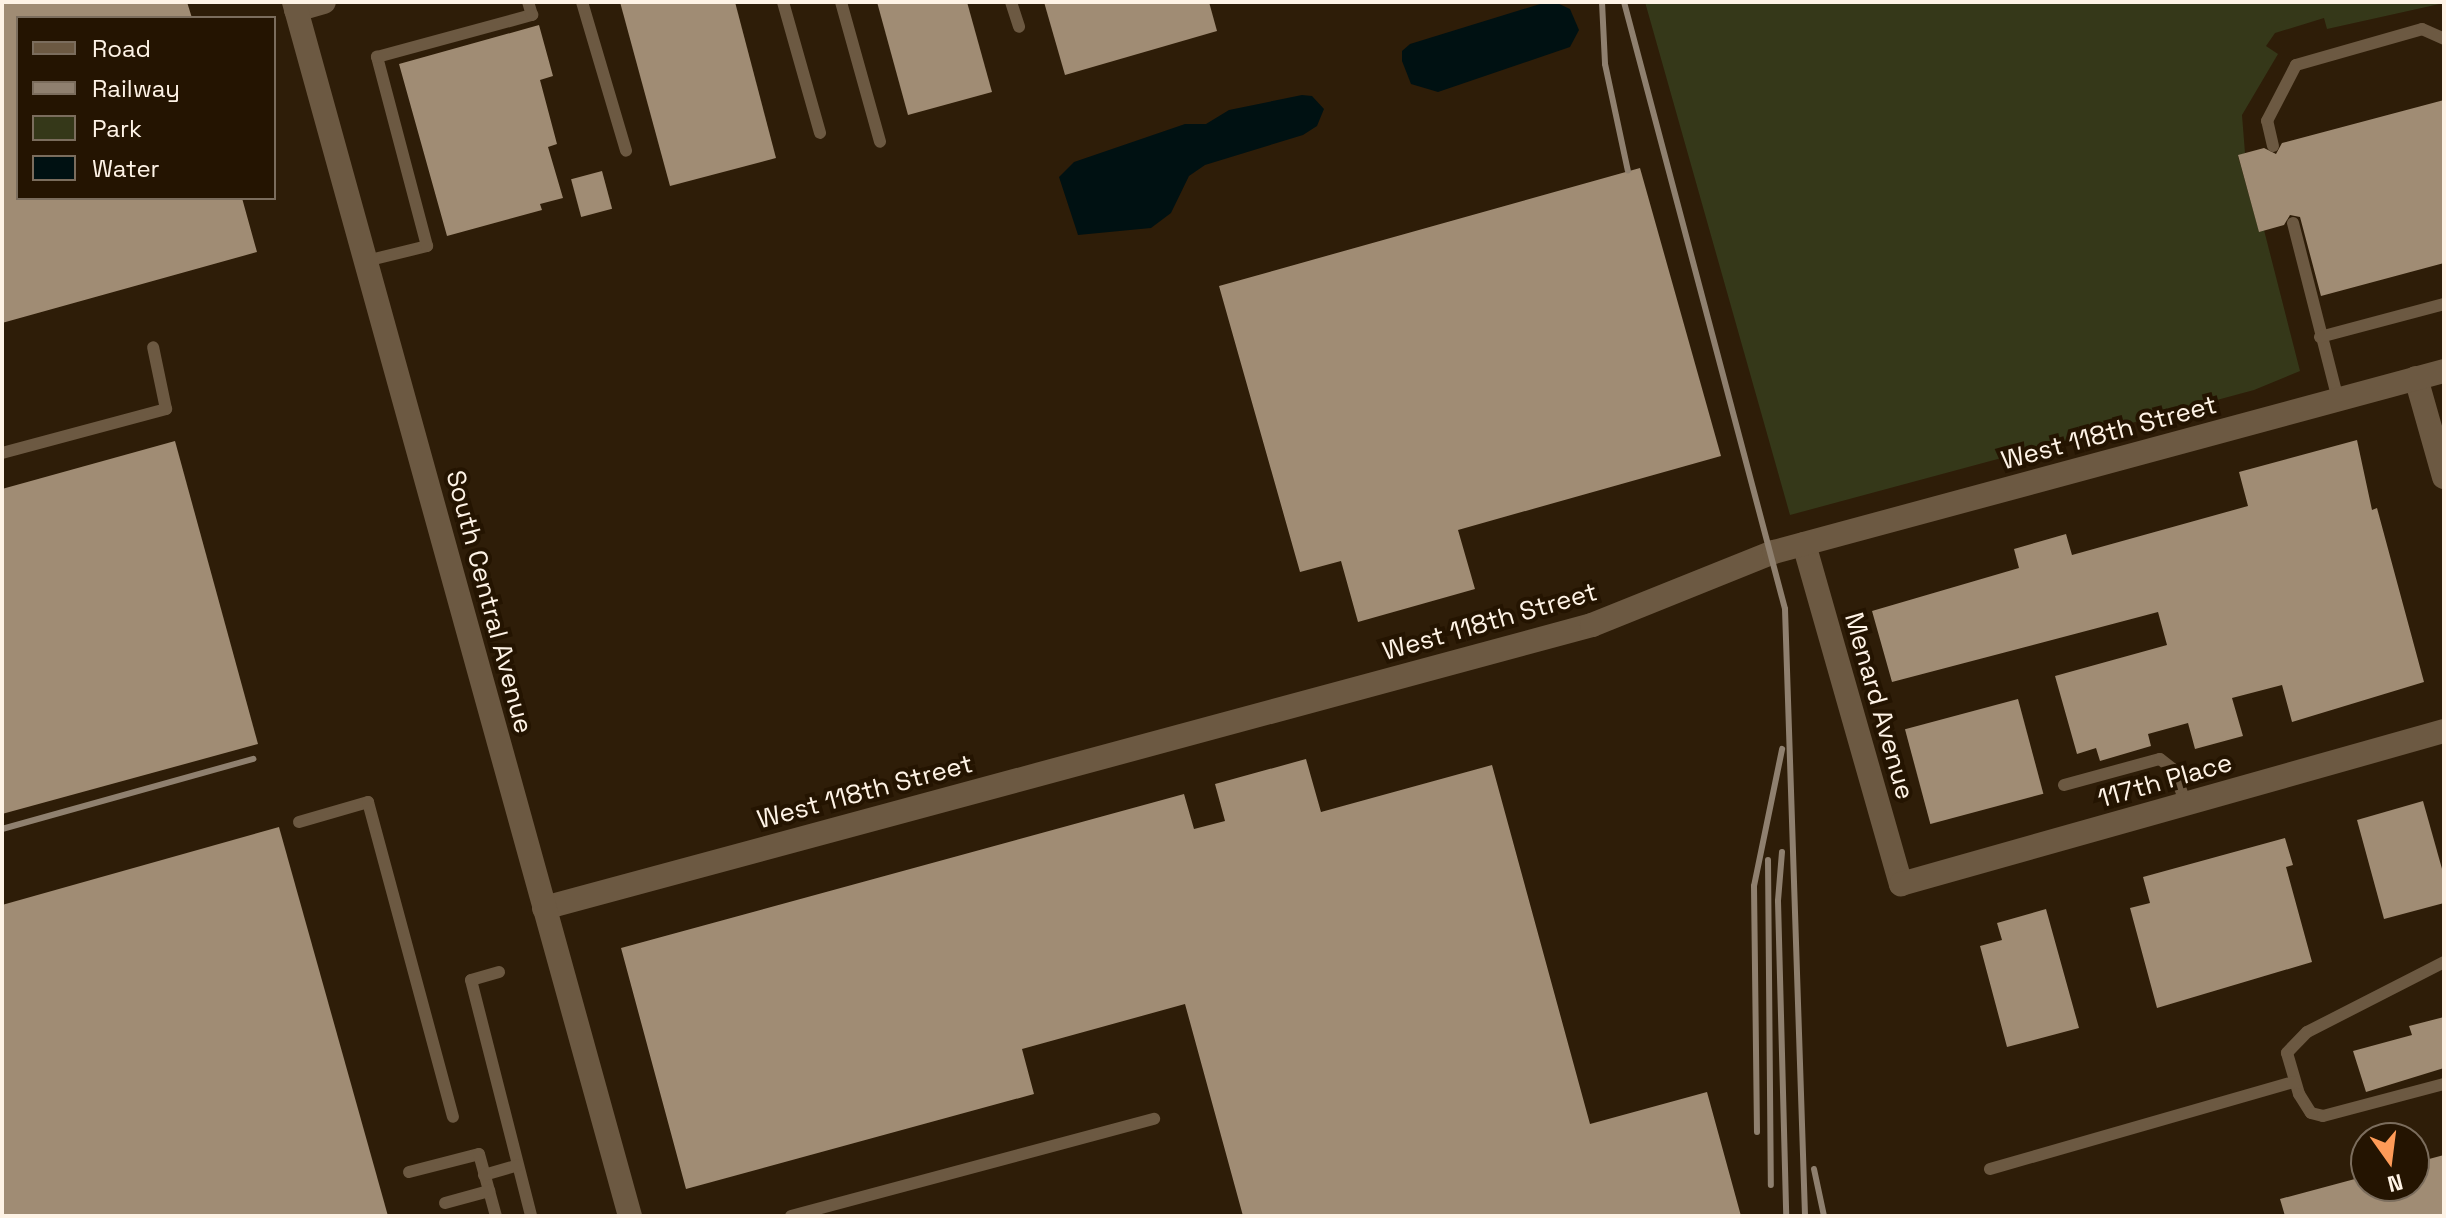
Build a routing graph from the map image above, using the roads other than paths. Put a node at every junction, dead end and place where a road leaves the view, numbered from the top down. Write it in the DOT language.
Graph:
graph roads {
  1 [pos="324,2"];
  2 [pos="528,2"];
  3 [pos="582,2"];
  4 [pos="783,2"];
  5 [pos="841,2"];
  6 [pos="1011,2"];
  7 [pos="295,6"];
  8 [pos="1019,27"];
  9 [pos="2444,39"];
  10 [pos="820,133"];
  11 [pos="880,142"];
  12 [pos="2273,146"];
  13 [pos="626,151"];
  14 [pos="2293,223"];
  15 [pos="366,261"];
  16 [pos="2444,304"];
  17 [pos="2320,337"];
  18 [pos="153,347"];
  19 [pos="2444,371"];
  20 [pos="2416,378"];
  21 [pos="2338,400"];
  22 [pos="2,453"];
  23 [pos="2444,477"];
  24 [pos="1804,544"];
  25 [pos="2444,731"];
  26 [pos="2064,785"];
  27 [pos="2186,804"];
  28 [pos="299,822"];
  29 [pos="1901,884"];
  30 [pos="544,908"];
  31 [pos="2444,962"];
  32 [pos="499,972"];
  33 [pos="2294,1082"];
  34 [pos="2444,1084"];
  35 [pos="453,1117"];
  36 [pos="1154,1119"];
  37 [pos="518,1165"];
  38 [pos="1990,1169"];
  39 [pos="409,1172"];
  40 [pos="484,1175"];
  41 [pos="489,1191"];
  42 [pos="445,1203"];
  43 [pos="496,1216"];
  44 [pos="531,1216"];
  45 [pos="630,1216"];
  46 [pos="791,1216"];
  1 -- 7 [label="street"];
  2 -- 15 [label="lane"];
  3 -- 13 [label="lane"];
  4 -- 10 [label="lane"];
  5 -- 11 [label="lane"];
  6 -- 8 [label="lane"];
  7 -- 15 [label="street, South Central Avenue"];
  9 -- 12 [label="lane"];
  14 -- 17 [label="lane"];
  15 -- 30 [label="street, South Central Avenue"];
  16 -- 17 [label="lane"];
  17 -- 21 [label="lane"];
  18 -- 22 [label="lane"];
  19 -- 20 [label="street, West 118th Street"];
  20 -- 21 [label="street, West 118th Street"];
  20 -- 23 [label="street"];
  21 -- 24 [label="street, West 118th Street"];
  24 -- 29 [label="street, Menard Avenue"];
  24 -- 30 [label="street, West 118th Street"];
  25 -- 27 [label="street, 117th Place"];
  26 -- 27 [label="lane"];
  27 -- 29 [label="street, 117th Place"];
  28 -- 35 [label="lane"];
  30 -- 45 [label="street, South Central Avenue"];
  31 -- 33 [label="lane"];
  32 -- 37 [label="lane"];
  33 -- 34 [label="lane"];
  33 -- 38 [label="lane"];
  36 -- 46 [label="lane"];
  37 -- 40 [label="lane"];
  37 -- 44 [label="lane"];
  39 -- 40 [label="lane"];
  40 -- 41 [label="lane"];
  41 -- 42 [label="lane"];
  41 -- 43 [label="lane"];
}
